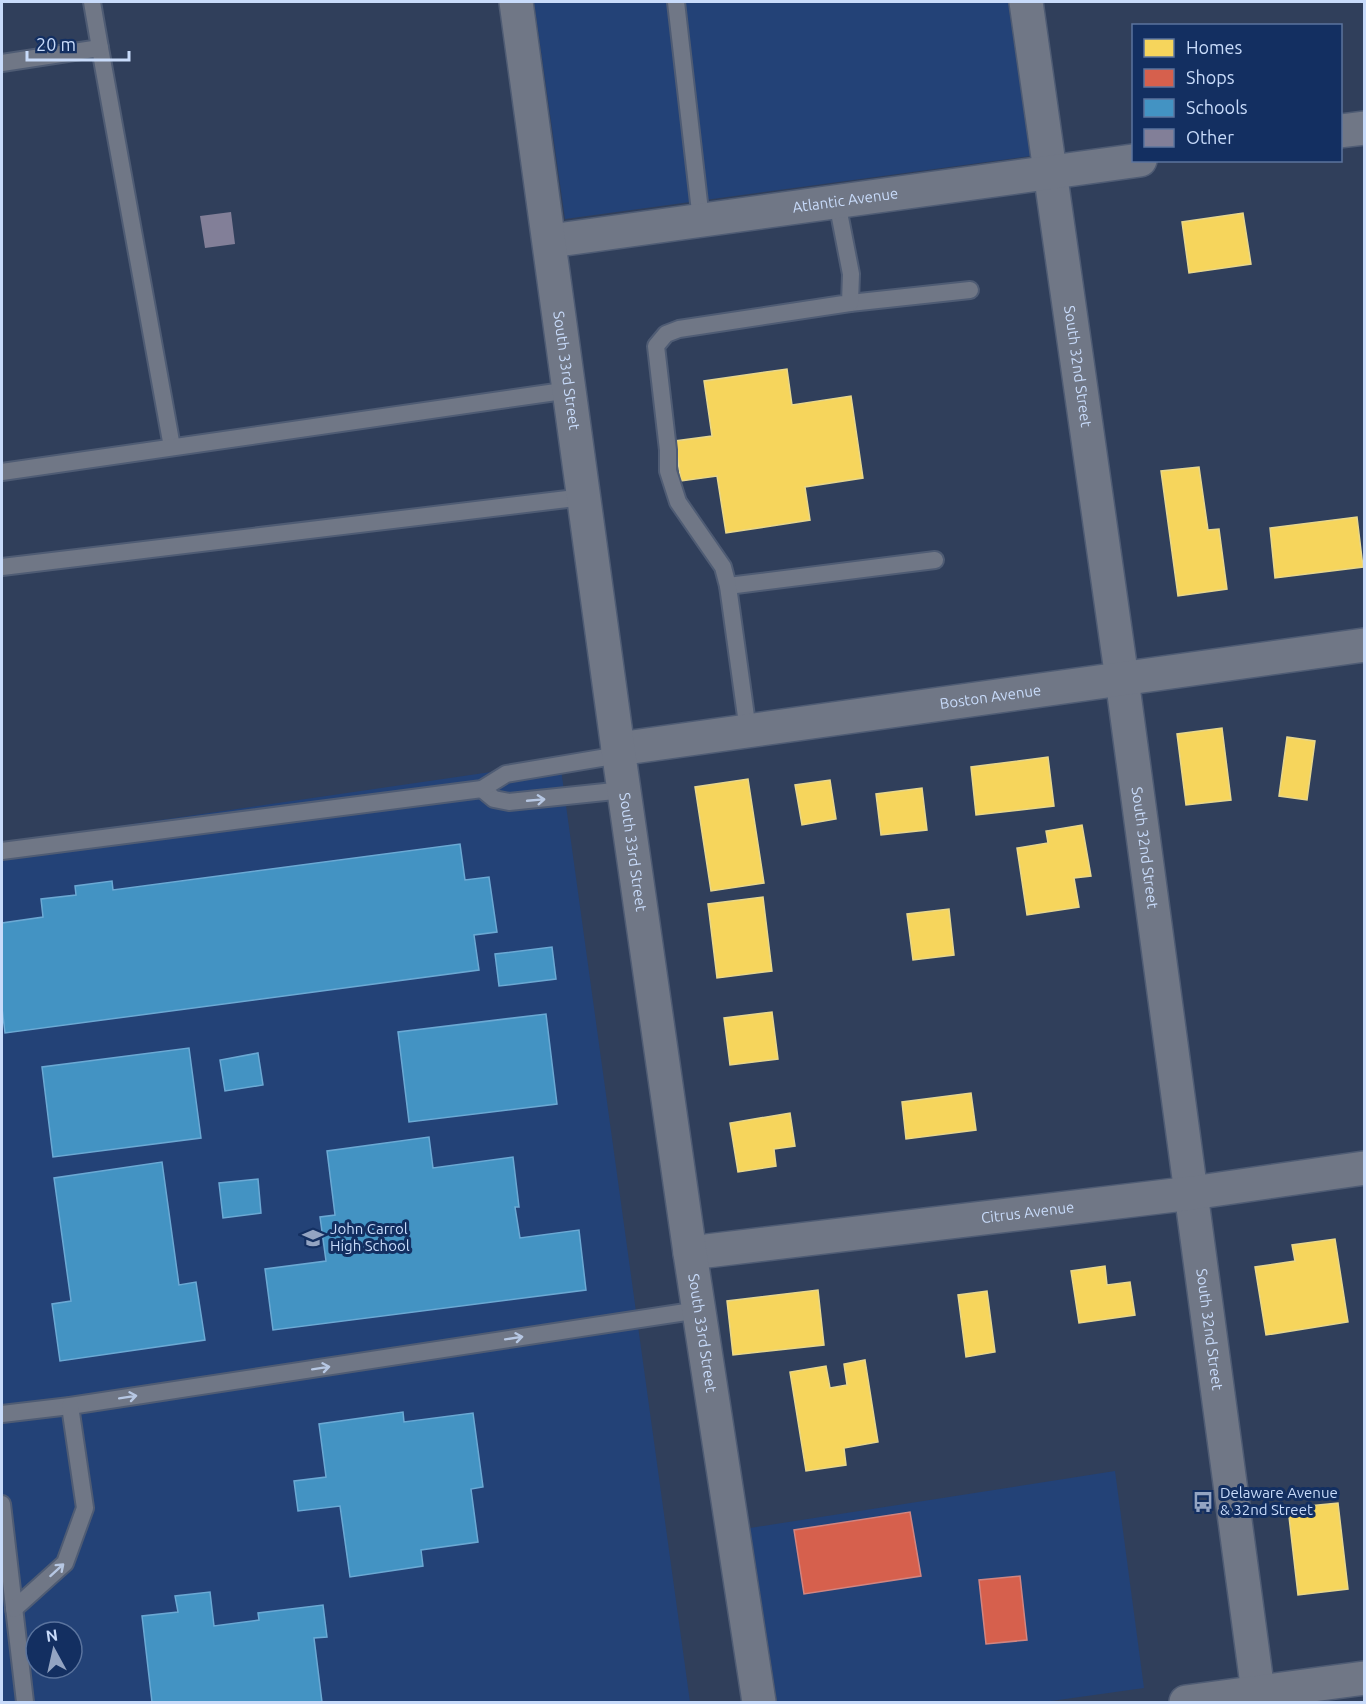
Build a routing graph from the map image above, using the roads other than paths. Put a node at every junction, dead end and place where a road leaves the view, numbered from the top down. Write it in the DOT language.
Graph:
graph roads {
  1 [pos="92,2"];
  2 [pos="516,2"];
  3 [pos="676,2"];
  4 [pos="1026,2"];
  5 [pos="100,48"];
  6 [pos="2,63"];
  7 [pos="1365,128"];
  8 [pos="1342,131"];
  9 [pos="1132,161"];
  10 [pos="1051,173"];
  11 [pos="837,202"];
  12 [pos="701,220"];
  13 [pos="550,241"];
  14 [pos="970,290"];
  15 [pos="850,303"];
  16 [pos="570,390"];
  17 [pos="171,447"];
  18 [pos="2,472"];
  19 [pos="584,497"];
  20 [pos="935,560"];
  21 [pos="2,567"];
  22 [pos="728,586"];
  23 [pos="1365,645"];
  24 [pos="1122,679"];
  25 [pos="748,731"];
  26 [pos="619,752"];
  27 [pos="482,789"];
  28 [pos="624,790"];
  29 [pos="2,851"];
  30 [pos="1365,1168"];
  31 [pos="1191,1193"];
  32 [pos="690,1253"];
  33 [pos="699,1310"];
  34 [pos="70,1406"];
  35 [pos="2,1414"];
  36 [pos="2,1504"];
  37 [pos="14,1609"];
  38 [pos="1365,1678"];
  39 [pos="1258,1692"];
  40 [pos="1306,1694"];
  41 [pos="25,1702"];
  42 [pos="759,1702"];
  43 [pos="1186,1702"];
  1 -- 5 [label="lane"];
  2 -- 13 [label="street, South 33rd Street"];
  3 -- 12 [label="lane"];
  4 -- 10 [label="street, South 32nd Street"];
  5 -- 6 [label="lane"];
  5 -- 17 [label="lane"];
  7 -- 8 [label="street"];
  9 -- 10 [label="street, Atlantic Avenue"];
  10 -- 11 [label="street, Atlantic Avenue"];
  10 -- 24 [label="street, South 32nd Street"];
  11 -- 12 [label="street, Atlantic Avenue"];
  11 -- 15 [label="lane"];
  12 -- 13 [label="street, Atlantic Avenue"];
  13 -- 16 [label="street, South 33rd Street"];
  14 -- 15 [label="lane"];
  15 -- 22 [label="lane"];
  16 -- 17 [label="lane"];
  16 -- 19 [label="street, South 33rd Street"];
  17 -- 18 [label="lane"];
  19 -- 21 [label="lane"];
  19 -- 26 [label="street, South 33rd Street"];
  20 -- 22 [label="lane"];
  22 -- 25 [label="lane"];
  23 -- 24 [label="street, Boston Avenue"];
  24 -- 25 [label="street, Boston Avenue"];
  24 -- 31 [label="street, South 32nd Street"];
  25 -- 26 [label="street, Boston Avenue"];
  26 -- 27 [label="lane"];
  26 -- 28 [label="street, South 33rd Street"];
  27 -- 28 [label="lane, one-way"];
  27 -- 29 [label="lane"];
  28 -- 32 [label="street, South 33rd Street"];
  30 -- 31 [label="street, Citrus Avenue"];
  31 -- 32 [label="street, Citrus Avenue"];
  31 -- 39 [label="street, South 32nd Street"];
  32 -- 33 [label="street, South 33rd Street"];
  34 -- 33 [label="lane, one-way"];
  33 -- 42 [label="street, South 33rd Street"];
  34 -- 35 [label="lane"];
  37 -- 34 [label="lane, one-way"];
  36 -- 37 [label="lane"];
  37 -- 41 [label="lane"];
  38 -- 40 [label="street"];
  39 -- 40 [label="street"];
  39 -- 43 [label="street"];
}
